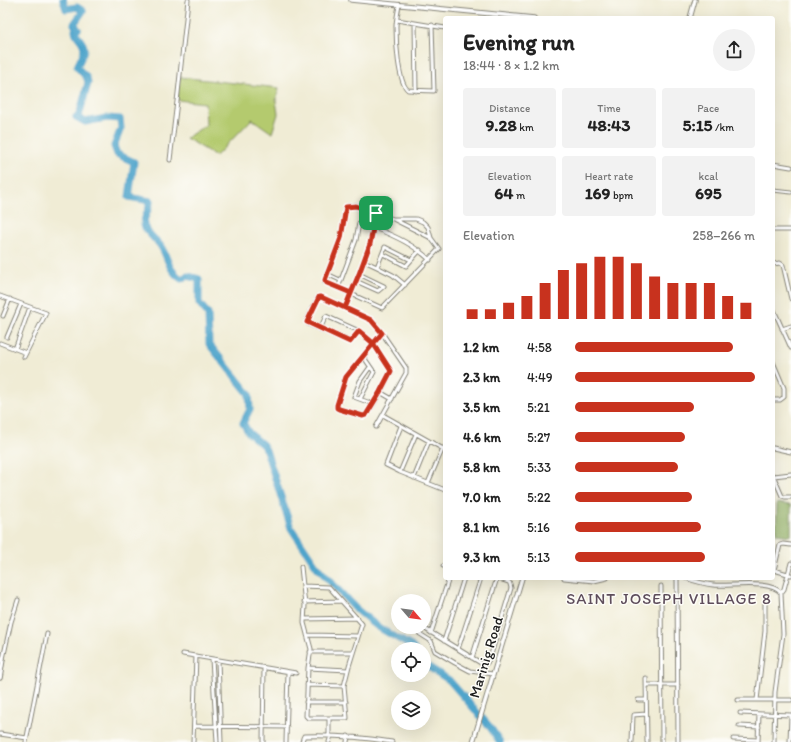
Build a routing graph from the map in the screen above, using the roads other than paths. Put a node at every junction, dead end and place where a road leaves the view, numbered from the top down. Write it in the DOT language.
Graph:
graph roads {
  1 [pos="188,0"];
  2 [pos="351,0"];
  3 [pos="695,0"];
  4 [pos="399,5"];
  5 [pos="501,16"];
  6 [pos="691,16"];
  7 [pos="397,20"];
  8 [pos="415,23"];
  9 [pos="432,25"];
  10 [pos="443,28"];
  11 [pos="416,91"];
  12 [pos="170,160"];
  13 [pos="775,164"];
  14 [pos="791,167"];
  15 [pos="775,190"];
  16 [pos="791,192"];
  17 [pos="376,213"];
  18 [pos="393,219"];
  19 [pos="373,227"];
  20 [pos="775,230"];
  21 [pos="791,230"];
  22 [pos="431,238"];
  23 [pos="420,250"];
  24 [pos="383,254"];
  25 [pos="411,260"];
  26 [pos="430,260"];
  27 [pos="364,261"];
  28 [pos="775,264"];
  29 [pos="377,267"];
  30 [pos="327,274"];
  31 [pos="359,274"];
  32 [pos="340,280"];
  33 [pos="356,281"];
  34 [pos="405,286"];
  35 [pos="338,288"];
  36 [pos="351,293"];
  37 [pos="0,296"];
  38 [pos="10,299"];
  39 [pos="791,299"];
  40 [pos="21,304"];
  41 [pos="30,308"];
  42 [pos="345,308"];
  43 [pos="775,313"];
  44 [pos="3,316"];
  45 [pos="791,326"];
  46 [pos="320,329"];
  47 [pos="782,329"];
  48 [pos="359,331"];
  49 [pos="382,333"];
  50 [pos="7,337"];
  51 [pos="0,343"];
  52 [pos="373,343"];
  53 [pos="791,348"];
  54 [pos="15,349"];
  55 [pos="26,353"];
  56 [pos="363,356"];
  57 [pos="24,357"];
  58 [pos="370,367"];
  59 [pos="775,367"];
  60 [pos="380,392"];
  61 [pos="360,399"];
  62 [pos="392,399"];
  63 [pos="775,400"];
  64 [pos="373,404"];
  65 [pos="383,415"];
  66 [pos="401,426"];
  67 [pos="376,427"];
  68 [pos="416,434"];
  69 [pos="429,441"];
  70 [pos="443,448"];
  71 [pos="775,448"];
  72 [pos="443,451"];
  73 [pos="791,452"];
  74 [pos="400,472"];
  75 [pos="791,474"];
  76 [pos="775,475"];
  77 [pos="414,478"];
  78 [pos="775,480"];
  79 [pos="428,483"];
  80 [pos="443,488"];
  81 [pos="791,497"];
  82 [pos="791,545"];
  83 [pos="791,563"];
  84 [pos="775,566"];
  85 [pos="301,567"];
  86 [pos="775,570"];
  87 [pos="789,574"];
  88 [pos="448,580"];
  89 [pos="463,580"];
  90 [pos="480,580"];
  91 [pos="495,580"];
  92 [pos="502,580"];
  93 [pos="521,580"];
  94 [pos="584,580"];
  95 [pos="598,580"];
  96 [pos="678,580"];
  97 [pos="693,580"];
  98 [pos="303,586"];
  99 [pos="661,586"];
  100 [pos="781,593"];
  101 [pos="18,600"];
  102 [pos="341,601"];
  103 [pos="304,602"];
  104 [pos="765,603"];
  105 [pos="358,618"];
  106 [pos="304,619"];
  107 [pos="431,633"];
  108 [pos="48,634"];
  109 [pos="420,634"];
  110 [pos="307,635"];
  111 [pos="358,636"];
  112 [pos="444,641"];
  113 [pos="458,649"];
  114 [pos="310,652"];
  115 [pos="353,652"];
  116 [pos="183,654"];
  117 [pos="196,656"];
  118 [pos="472,658"];
  119 [pos="2,659"];
  120 [pos="212,659"];
  121 [pos="218,660"];
  122 [pos="264,668"];
  123 [pos="308,668"];
  124 [pos="348,670"];
  125 [pos="288,672"];
  126 [pos="296,672"];
  127 [pos="493,674"];
  128 [pos="0,678"];
  129 [pos="646,678"];
  130 [pos="308,685"];
  131 [pos="646,685"];
  132 [pos="661,685"];
  133 [pos="678,685"];
  134 [pos="344,686"];
  135 [pos="638,700"];
  136 [pos="646,700"];
  137 [pos="738,700"];
  138 [pos="756,700"];
  139 [pos="775,700"];
  140 [pos="791,700"];
  141 [pos="306,702"];
  142 [pos="346,702"];
  143 [pos="740,712"];
  144 [pos="646,714"];
  145 [pos="759,714"];
  146 [pos="774,714"];
  147 [pos="791,715"];
  148 [pos="329,719"];
  149 [pos="194,726"];
  150 [pos="216,726"];
  151 [pos="221,726"];
  152 [pos="739,726"];
  153 [pos="263,727"];
  154 [pos="287,727"];
  155 [pos="758,727"];
  156 [pos="791,730"];
  157 [pos="0,734"];
  158 [pos="330,736"];
  159 [pos="348,736"];
  160 [pos="366,738"];
  161 [pos="27,740"];
  162 [pos="733,740"];
  163 [pos="381,741"];
  164 [pos="758,741"];
  165 [pos="193,742"];
  166 [pos="217,742"];
  167 [pos="221,742"];
  168 [pos="263,742"];
  169 [pos="286,742"];
  170 [pos="302,742"];
  171 [pos="330,742"];
  172 [pos="346,742"];
  173 [pos="364,742"];
  174 [pos="392,742"];
  175 [pos="473,742"];
  176 [pos="632,742"];
  177 [pos="647,742"];
  178 [pos="662,742"];
  179 [pos="678,742"];
  180 [pos="774,742"];
  181 [pos="790,742"];
  1 -- 12 [label="street"];
  2 -- 4 [label="street"];
  3 -- 6 [label="street"];
  4 -- 5 [label="street"];
  4 -- 7 [label="street"];
  7 -- 8 [label="street"];
  7 -- 11 [label="street"];
  8 -- 9 [label="street"];
  8 -- 11 [label="street"];
  9 -- 10 [label="street"];
  9 -- 11 [label="street"];
  13 -- 14 [label="street"];
  15 -- 16 [label="street"];
  17 -- 18 [label="street"];
  17 -- 19 [label="street"];
  17 -- 30 [label="street"];
  18 -- 22 [label="street"];
  18 -- 22 [label="street"];
  19 -- 23 [label="street"];
  19 -- 27 [label="street"];
  19 -- 32 [label="street"];
  20 -- 21 [label="street"];
  22 -- 26 [label="street"];
  23 -- 25 [label="street"];
  23 -- 26 [label="street"];
  24 -- 25 [label="street"];
  24 -- 25 [label="street"];
  24 -- 29 [label="street"];
  26 -- 34 [label="street"];
  27 -- 29 [label="street"];
  27 -- 31 [label="street"];
  28 -- 39 [label="street"];
  29 -- 34 [label="street"];
  30 -- 32 [label="street"];
  30 -- 35 [label="street"];
  31 -- 33 [label="street"];
  31 -- 33 [label="street"];
  32 -- 35 [label="street"];
  33 -- 36 [label="street"];
  34 -- 36 [label="street"];
  35 -- 36 [label="street"];
  36 -- 42 [label="street"];
  37 -- 38 [label="street"];
  38 -- 40 [label="street"];
  38 -- 44 [label="street"];
  40 -- 41 [label="street"];
  40 -- 50 [label="street"];
  41 -- 54 [label="street"];
  41 -- 55 [label="street"];
  42 -- 46 [label="street"];
  42 -- 49 [label="street"];
  43 -- 47 [label="street"];
  45 -- 47 [label="street"];
  46 -- 48 [label="street"];
  46 -- 48 [label="street"];
  47 -- 53 [label="street"];
  48 -- 52 [label="street"];
  49 -- 52 [label="street"];
  49 -- 62 [label="street"];
  51 -- 54 [label="street"];
  52 -- 56 [label="street"];
  52 -- 60 [label="street"];
  54 -- 55 [label="street"];
  55 -- 57 [label="street"];
  56 -- 58 [label="street"];
  56 -- 64 [label="street"];
  58 -- 61 [label="street"];
  58 -- 61 [label="street"];
  59 -- 63 [label="street"];
  60 -- 62 [label="street"];
  60 -- 64 [label="street"];
  61 -- 64 [label="street"];
  62 -- 65 [label="street"];
  65 -- 66 [label="street"];
  65 -- 67 [label="street"];
  66 -- 68 [label="street"];
  66 -- 74 [label="street"];
  68 -- 69 [label="street"];
  68 -- 74 [label="street"];
  69 -- 70 [label="street"];
  69 -- 77 [label="street"];
  71 -- 73 [label="street"];
  72 -- 79 [label="street"];
  74 -- 77 [label="street"];
  75 -- 76 [label="street"];
  77 -- 79 [label="street"];
  78 -- 81 [label="street"];
  79 -- 80 [label="street"];
  82 -- 84 [label="street"];
  83 -- 87 [label="street"];
  85 -- 98 [label="street"];
  86 -- 87 [label="street"];
  87 -- 100 [label="street"];
  88 -- 107 [label="street"];
  89 -- 112 [label="street"];
  90 -- 113 [label="street"];
  91 -- 118 [label="street"];
  92 -- 118 [label="street"];
  93 -- 127 [label="street, Marinig Road"];
  94 -- 95 [label="street"];
  96 -- 133 [label="street"];
  97 -- 100 [label="street"];
  98 -- 102 [label="street"];
  98 -- 103 [label="street"];
  99 -- 132 [label="street"];
  100 -- 139 [label="street"];
  101 -- 119 [label="street"];
  102 -- 103 [label="street"];
  102 -- 105 [label="street"];
  103 -- 106 [label="street"];
  104 -- 138 [label="street"];
  105 -- 106 [label="street"];
  105 -- 111 [label="street"];
  106 -- 110 [label="street"];
  107 -- 112 [label="street"];
  108 -- 161 [label="street"];
  109 -- 127 [label="street"];
  110 -- 111 [label="street"];
  110 -- 114 [label="street"];
  111 -- 115 [label="street"];
  112 -- 113 [label="street"];
  113 -- 118 [label="street"];
  114 -- 115 [label="street"];
  114 -- 123 [label="street"];
  115 -- 124 [label="street"];
  116 -- 117 [label="street"];
  117 -- 120 [label="street"];
  117 -- 149 [label="street"];
  119 -- 128 [label="street"];
  120 -- 121 [label="street"];
  120 -- 150 [label="street"];
  121 -- 122 [label="street"];
  121 -- 151 [label="street"];
  122 -- 125 [label="street"];
  122 -- 153 [label="street"];
  123 -- 124 [label="street"];
  123 -- 130 [label="street"];
  124 -- 134 [label="street"];
  125 -- 126 [label="street"];
  125 -- 154 [label="street"];
  127 -- 175 [label="street, Marinig Road"];
  129 -- 131 [label="street"];
  130 -- 134 [label="street"];
  130 -- 141 [label="street"];
  131 -- 132 [label="street"];
  131 -- 136 [label="street"];
  132 -- 133 [label="street"];
  132 -- 178 [label="street"];
  133 -- 179 [label="street"];
  134 -- 142 [label="street"];
  135 -- 136 [label="street"];
  136 -- 144 [label="street"];
  137 -- 138 [label="street"];
  138 -- 139 [label="street"];
  139 -- 140 [label="street"];
  139 -- 146 [label="street"];
  141 -- 142 [label="street"];
  141 -- 148 [label="street"];
  142 -- 148 [label="street"];
  143 -- 145 [label="street"];
  144 -- 176 [label="street"];
  144 -- 177 [label="street"];
  145 -- 146 [label="street"];
  145 -- 155 [label="street"];
  146 -- 147 [label="street"];
  146 -- 180 [label="street"];
  147 -- 156 [label="street"];
  148 -- 158 [label="street"];
  149 -- 150 [label="street"];
  149 -- 165 [label="street"];
  150 -- 151 [label="street"];
  150 -- 166 [label="street"];
  151 -- 153 [label="street"];
  151 -- 167 [label="street"];
  152 -- 155 [label="street"];
  153 -- 154 [label="street"];
  153 -- 168 [label="street"];
  154 -- 169 [label="street"];
  155 -- 164 [label="street"];
  156 -- 181 [label="street"];
  157 -- 161 [label="street"];
  158 -- 159 [label="street"];
  158 -- 170 [label="street"];
  158 -- 171 [label="street"];
  159 -- 160 [label="street"];
  159 -- 172 [label="street"];
  160 -- 163 [label="street"];
  160 -- 173 [label="street"];
  162 -- 164 [label="street"];
  163 -- 174 [label="street"];
}
